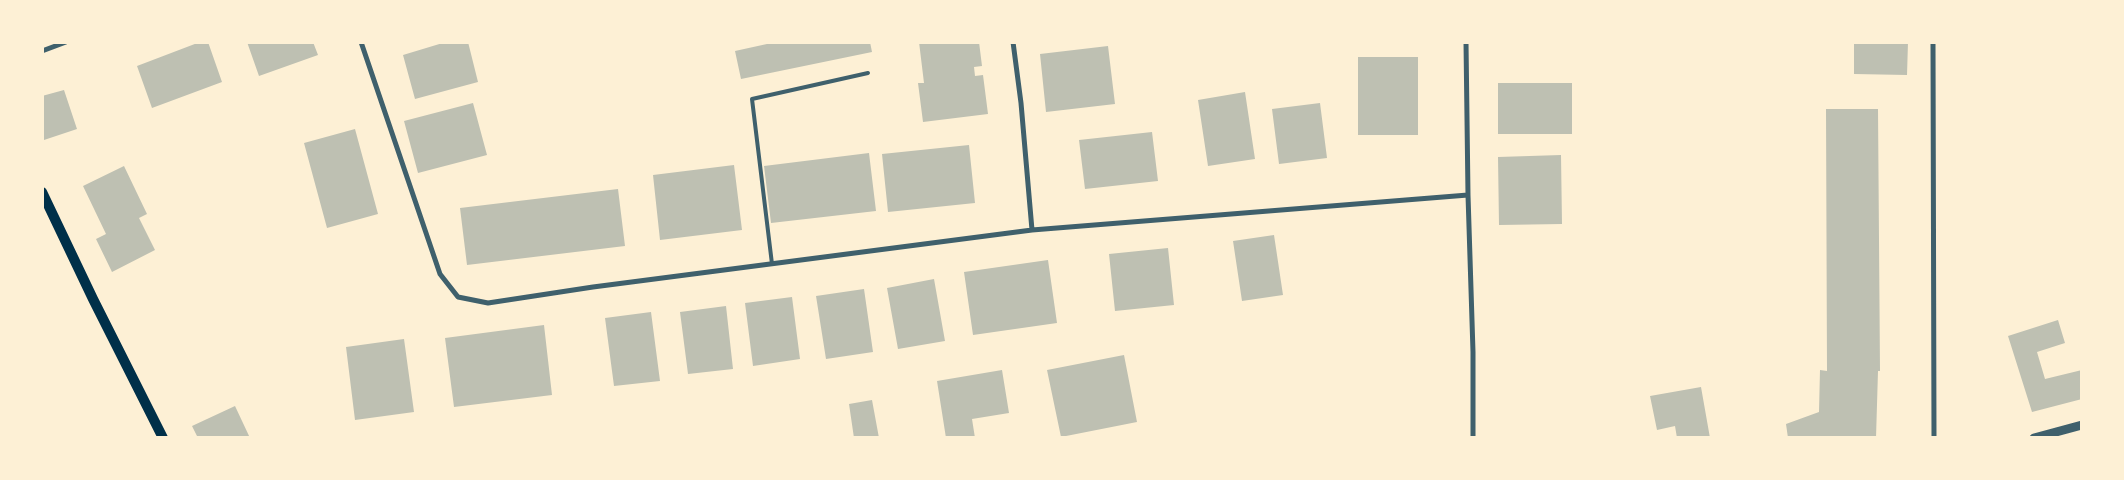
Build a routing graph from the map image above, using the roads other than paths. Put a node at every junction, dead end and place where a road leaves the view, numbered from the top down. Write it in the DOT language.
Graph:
graph roads {
  1 [pos="66,42"];
  2 [pos="361,42"];
  3 [pos="1013,42"];
  4 [pos="1466,42"];
  5 [pos="1933,42"];
  6 [pos="42,51"];
  7 [pos="868,72"];
  8 [pos="42,192"];
  9 [pos="1468,194"];
  10 [pos="1032,230"];
  11 [pos="772,264"];
  12 [pos="2082,425"];
  13 [pos="163,438"];
  14 [pos="1473,438"];
  15 [pos="1934,438"];
  16 [pos="2034,438"];
  1 -- 6 [label="street"];
  2 -- 11 [label="street"];
  3 -- 10 [label="street"];
  4 -- 9 [label="street"];
  5 -- 15 [label="street"];
  7 -- 11 [label="lane"];
  8 -- 13 [label="main road"];
  9 -- 10 [label="street"];
  9 -- 14 [label="street"];
  10 -- 11 [label="street"];
  12 -- 16 [label="street"];
}
